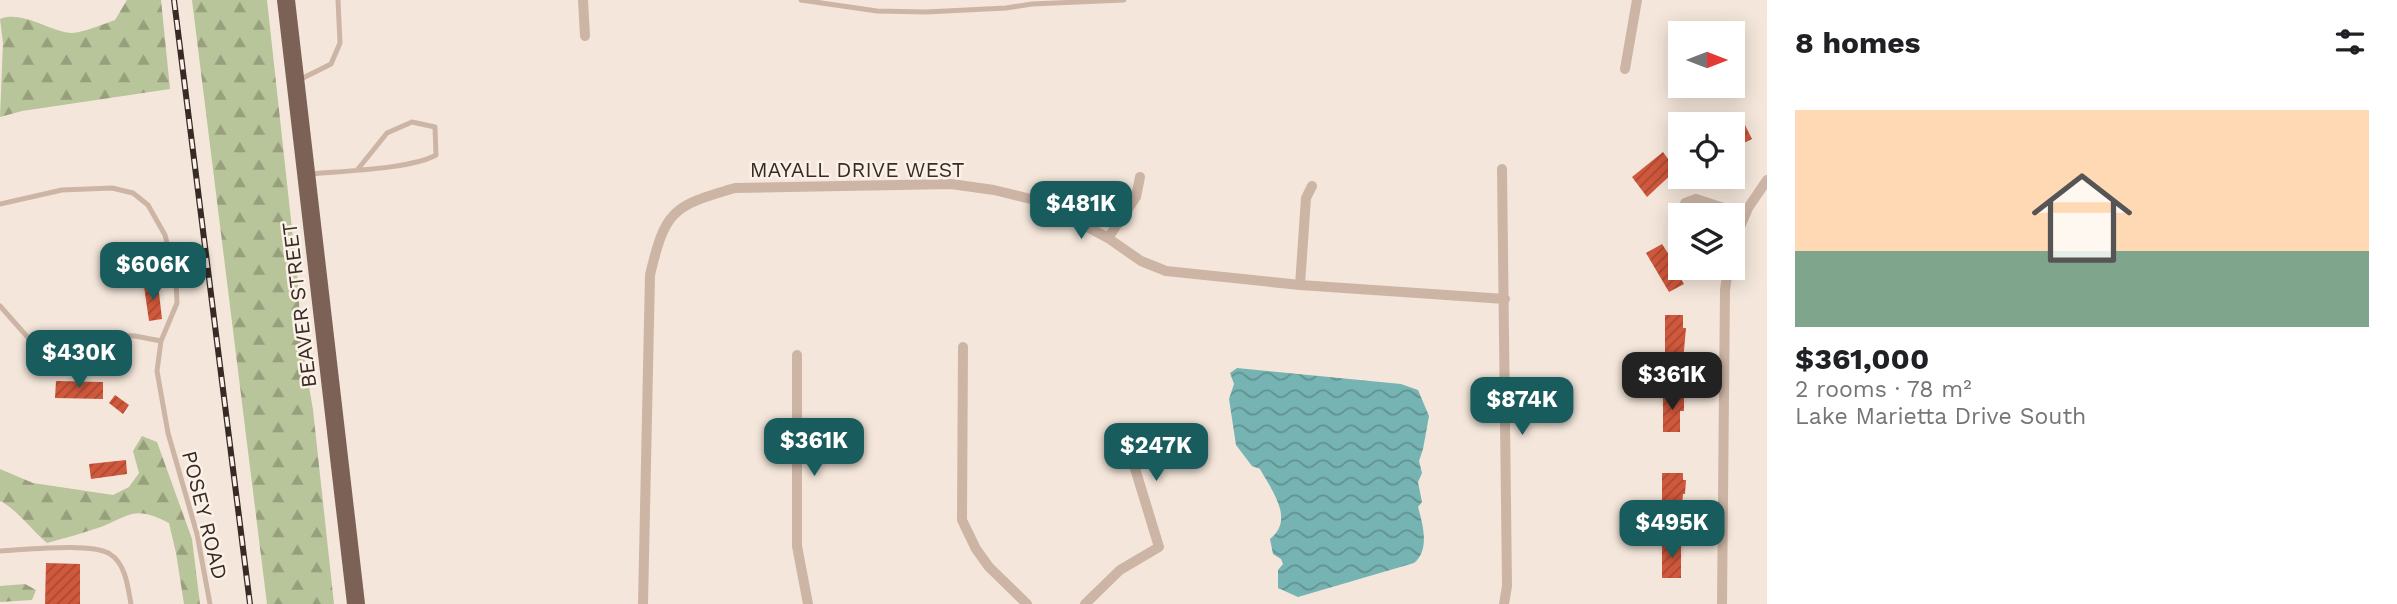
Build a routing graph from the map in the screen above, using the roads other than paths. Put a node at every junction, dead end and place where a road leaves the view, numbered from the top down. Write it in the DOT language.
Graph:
graph roads {
  1 [pos="286,0"];
  2 [pos="338,0"];
  3 [pos="583,0"];
  4 [pos="801,0"];
  5 [pos="1124,0"];
  6 [pos="1637,0"];
  7 [pos="585,36"];
  8 [pos="1625,69"];
  9 [pos="295,82"];
  10 [pos="358,169"];
  11 [pos="1503,169"];
  12 [pos="306,175"];
  13 [pos="1140,177"];
  14 [pos="1767,180"];
  15 [pos="1312,186"];
  16 [pos="1685,203"];
  17 [pos="1708,203"];
  18 [pos="0,204"];
  19 [pos="1745,215"];
  20 [pos="1108,238"];
  21 [pos="1727,280"];
  22 [pos="1300,285"];
  23 [pos="1505,299"];
  24 [pos="0,306"];
  25 [pos="161,341"];
  26 [pos="963,347"];
  27 [pos="797,355"];
  28 [pos="1123,429"];
  29 [pos="0,551"];
  30 [pos="131,604"];
  31 [pos="210,604"];
  32 [pos="356,604"];
  33 [pos="643,604"];
  34 [pos="808,604"];
  35 [pos="1027,604"];
  36 [pos="1086,604"];
  37 [pos="1504,604"];
  38 [pos="1721,604"];
  1 -- 9 [label="main road, BEAVER STREET"];
  2 -- 9 [label="lane"];
  3 -- 7 [label="street"];
  4 -- 5 [label="lane"];
  6 -- 8 [label="street"];
  9 -- 12 [label="main road, BEAVER STREET"];
  10 -- 10 [label="lane"];
  10 -- 12 [label="lane"];
  11 -- 23 [label="street"];
  12 -- 32 [label="main road, BEAVER STREET"];
  13 -- 20 [label="street"];
  14 -- 19 [label="street"];
  15 -- 22 [label="street"];
  16 -- 17 [label="street"];
  18 -- 25 [label="lane, POSEY ROAD"];
  20 -- 22 [label="street, MAYALL DRIVE WEST"];
  20 -- 33 [label="street, MAYALL DRIVE WEST"];
  21 -- 38 [label="street"];
  22 -- 23 [label="street, MAYALL DRIVE WEST"];
  23 -- 37 [label="street"];
  24 -- 25 [label="lane"];
  25 -- 31 [label="lane, POSEY ROAD"];
  26 -- 35 [label="street"];
  27 -- 34 [label="street"];
  28 -- 36 [label="street"];
  29 -- 30 [label="lane"];
}
